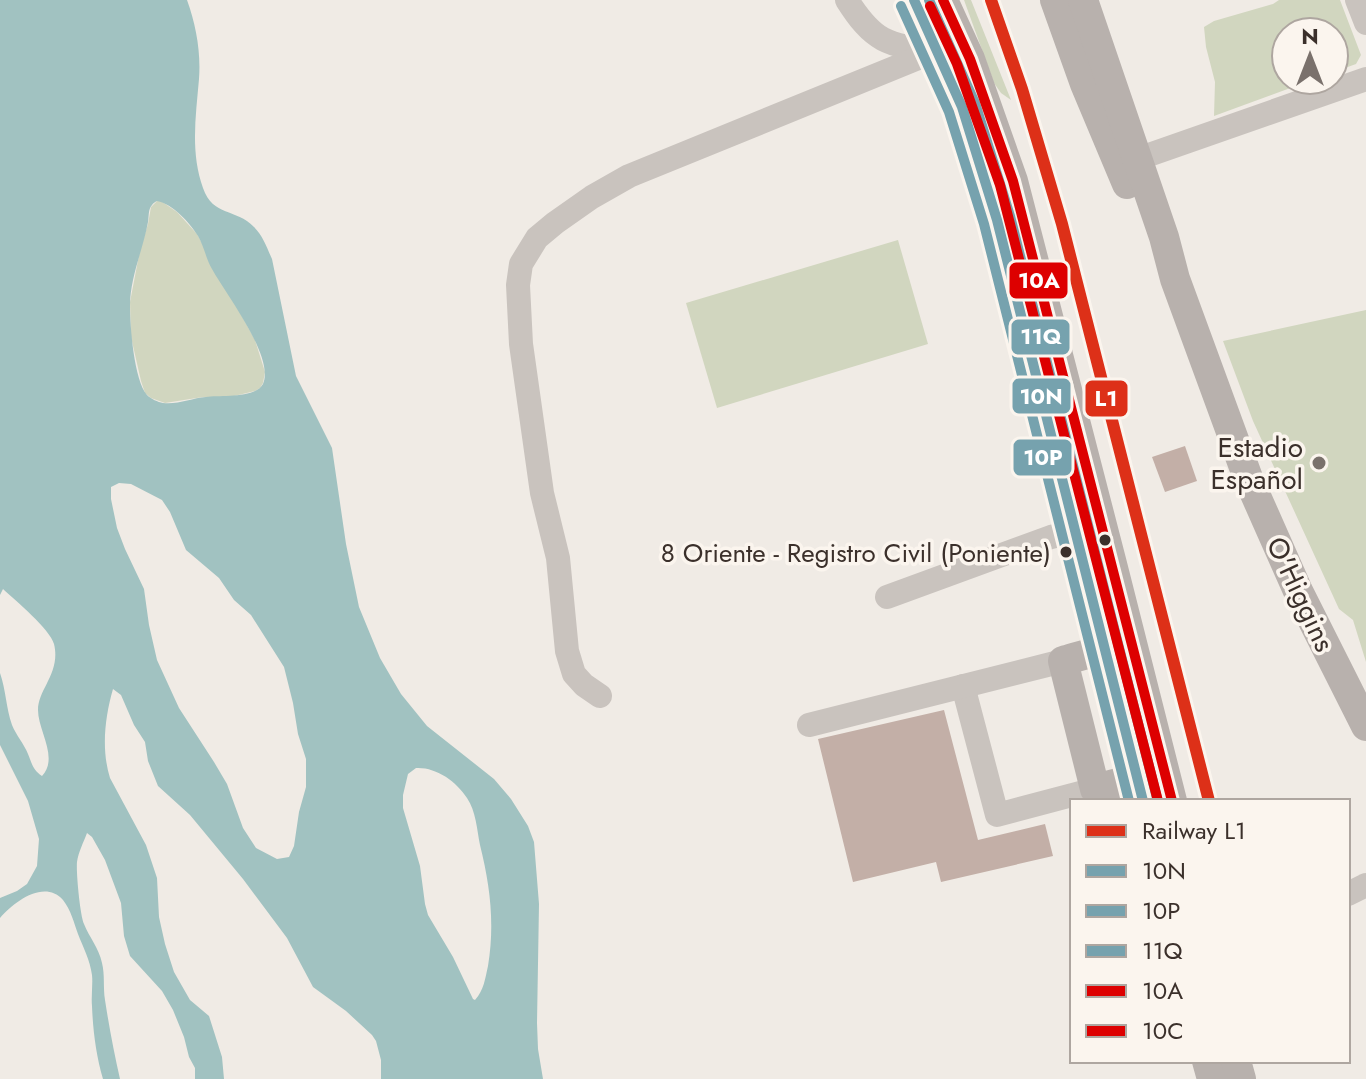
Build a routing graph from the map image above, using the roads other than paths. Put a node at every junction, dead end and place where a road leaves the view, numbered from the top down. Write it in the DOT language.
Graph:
graph roads {
  1 [pos="847,0"];
  2 [pos="1055,0"];
  3 [pos="1357,0"];
  4 [pos="1082,3"];
  5 [pos="926,5"];
  6 [pos="1366,23"];
  7 [pos="924,49"];
  8 [pos="970,59"];
  9 [pos="1366,79"];
  10 [pos="1127,162"];
  11 [pos="1075,531"];
  12 [pos="887,597"];
  13 [pos="1105,650"];
  14 [pos="1063,661"];
  15 [pos="1137,664"];
  16 [pos="963,686"];
  17 [pos="600,696"];
  18 [pos="1362,708"];
  19 [pos="809,725"];
  20 [pos="1095,789"];
  21 [pos="1140,789"];
  22 [pos="1171,799"];
  1 -- 7 [label="street"];
  2 -- 10 [label="main road, O'Higgins"];
  3 -- 6 [label="street"];
  4 -- 10 [label="main road, O'Higgins"];
  5 -- 7 [label="main road"];
  5 -- 8 [label="main road"];
  7 -- 8 [label="street"];
  7 -- 11 [label="main road"];
  7 -- 17 [label="street"];
  8 -- 15 [label="main road"];
  9 -- 10 [label="street"];
  10 -- 18 [label="main road, O'Higgins"];
  11 -- 12 [label="street"];
  11 -- 13 [label="main road"];
  13 -- 14 [label="main road"];
  13 -- 15 [label="main road"];
  13 -- 21 [label="main road"];
  14 -- 16 [label="street"];
  14 -- 20 [label="main road"];
  15 -- 22 [label="main road"];
  16 -- 19 [label="street"];
  16 -- 20 [label="street"];
  20 -- 21 [label="main road"];
}
